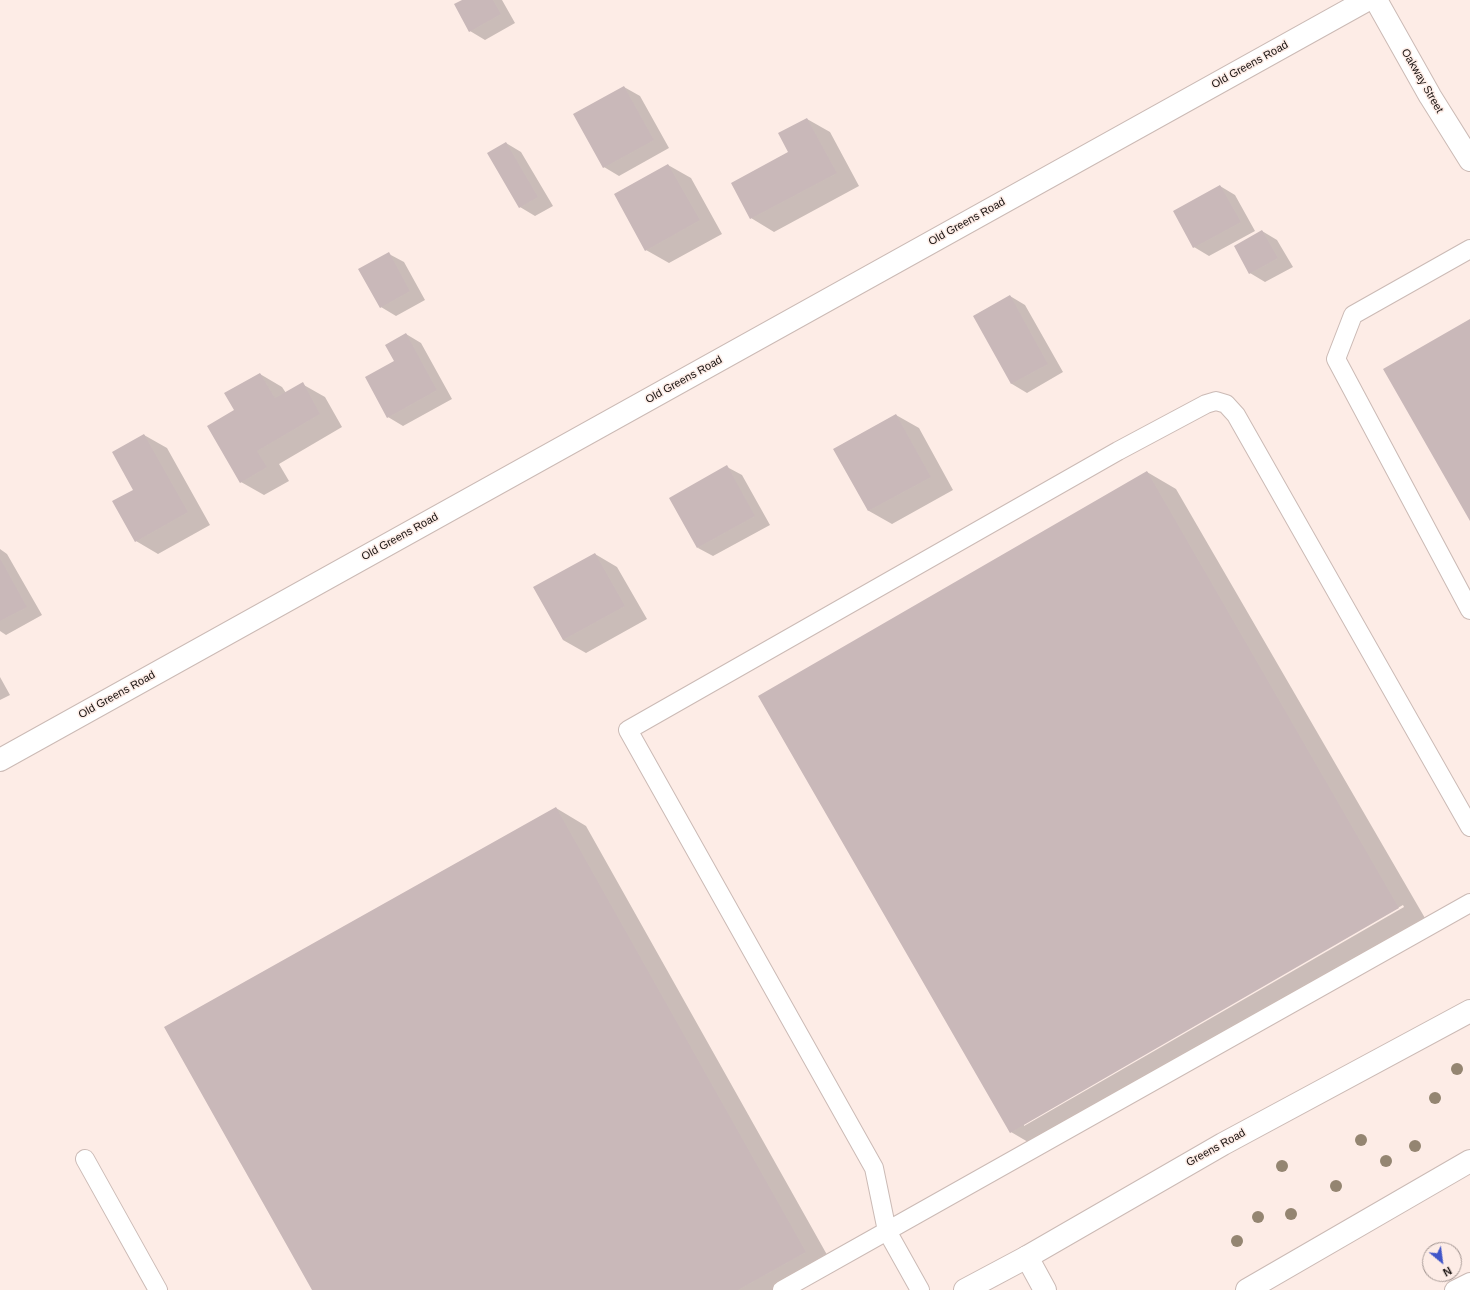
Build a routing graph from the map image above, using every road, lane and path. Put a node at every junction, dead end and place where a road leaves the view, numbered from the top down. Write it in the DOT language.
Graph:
graph roads {
  1 [pos="1367,0"];
  2 [pos="1376,0"];
  3 [pos="1470,160"];
  4 [pos="1470,249"];
  5 [pos="1470,610"];
  6 [pos="0,760"];
  7 [pos="1470,827"];
  8 [pos="1470,903"];
  9 [pos="1470,1011"];
  10 [pos="85,1159"];
  11 [pos="1470,1161"];
  12 [pos="887,1231"];
  13 [pos="1027,1257"];
  14 [pos="1470,1282"];
  15 [pos="158,1290"];
  16 [pos="782,1290"];
  17 [pos="920,1290"];
  18 [pos="965,1290"];
  19 [pos="1045,1290"];
  20 [pos="1247,1290"];
  21 [pos="1454,1290"];
  1 -- 6 [label="street, Old Greens Road"];
  2 -- 3 [label="street, Oakway Street"];
  4 -- 5 [label="lane"];
  7 -- 12 [label="lane"];
  8 -- 12 [label="lane"];
  9 -- 13 [label="street, Greens Road"];
  10 -- 15 [label="lane"];
  11 -- 20 [label="street"];
  12 -- 16 [label="lane"];
  12 -- 17 [label="lane"];
  13 -- 18 [label="street, Greens Road"];
  13 -- 19 [label="street"];
  14 -- 21 [label="lane"];
}
